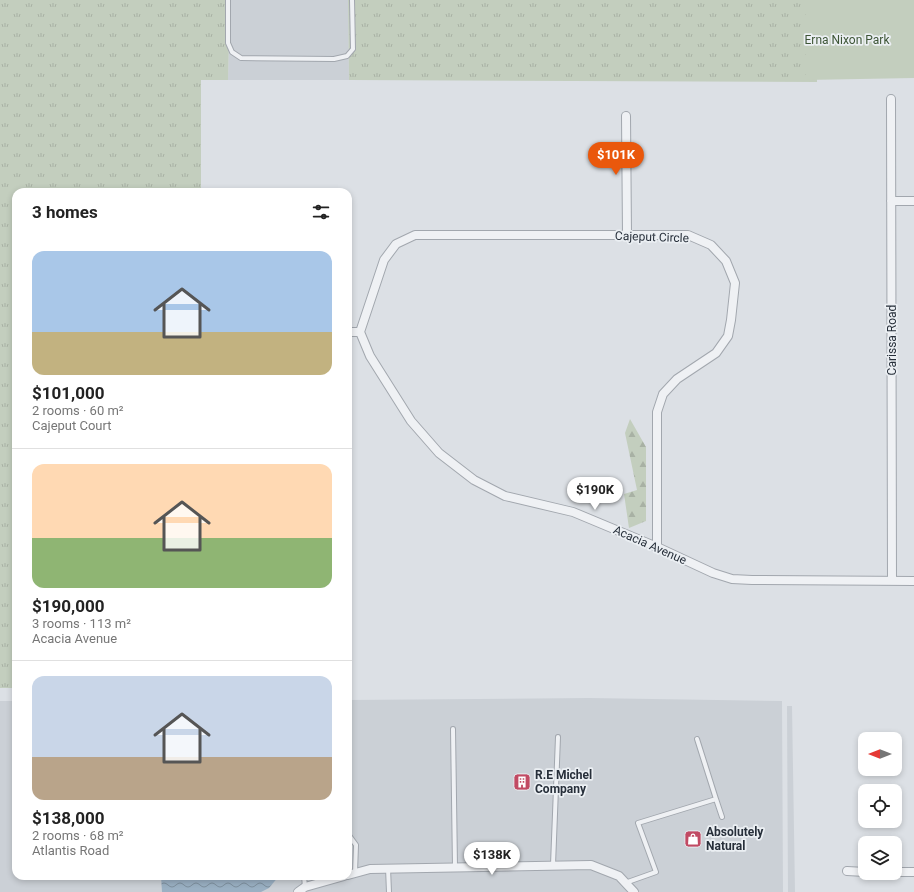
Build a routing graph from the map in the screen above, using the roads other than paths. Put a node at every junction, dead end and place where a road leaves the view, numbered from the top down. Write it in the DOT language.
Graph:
graph roads {
  1 [pos="228,0"];
  2 [pos="352,0"];
  3 [pos="891,99"];
  4 [pos="626,116"];
  5 [pos="914,200"];
  6 [pos="891,201"];
  7 [pos="627,235"];
  8 [pos="352,332"];
  9 [pos="360,332"];
  10 [pos="657,547"];
  11 [pos="892,582"];
  12 [pos="914,582"];
  13 [pos="453,729"];
  14 [pos="558,737"];
  15 [pos="697,739"];
  16 [pos="716,798"];
  17 [pos="722,817"];
  18 [pos="352,840"];
  19 [pos="553,865"];
  20 [pos="455,867"];
  21 [pos="388,868"];
  22 [pos="847,871"];
  23 [pos="858,872"];
  24 [pos="902,872"];
  25 [pos="914,872"];
  26 [pos="352,874"];
  27 [pos="303,880"];
  28 [pos="332,880"];
  29 [pos="625,883"];
  30 [pos="302,890"];
  31 [pos="390,892"];
  32 [pos="634,892"];
  1 -- 2 [label="lane"];
  3 -- 6 [label="street, Carissa Road"];
  4 -- 7 [label="street"];
  5 -- 6 [label="street"];
  6 -- 11 [label="street, Carissa Road"];
  7 -- 9 [label="street, Cajeput Circle"];
  7 -- 10 [label="street, Cajeput Circle"];
  8 -- 9 [label="street"];
  9 -- 10 [label="street, Acacia Avenue"];
  10 -- 11 [label="street, Acacia Avenue"];
  11 -- 12 [label="street, Acacia Avenue"];
  13 -- 20 [label="lane"];
  14 -- 19 [label="lane"];
  15 -- 16 [label="lane"];
  16 -- 17 [label="lane"];
  16 -- 29 [label="lane"];
  18 -- 26 [label="lane"];
  19 -- 20 [label="street"];
  19 -- 29 [label="street"];
  20 -- 21 [label="street"];
  21 -- 26 [label="street"];
  21 -- 31 [label="lane"];
  22 -- 23 [label="street"];
  24 -- 25 [label="street"];
  27 -- 30 [label="lane"];
  28 -- 30 [label="street"];
  29 -- 32 [label="street"];
}
